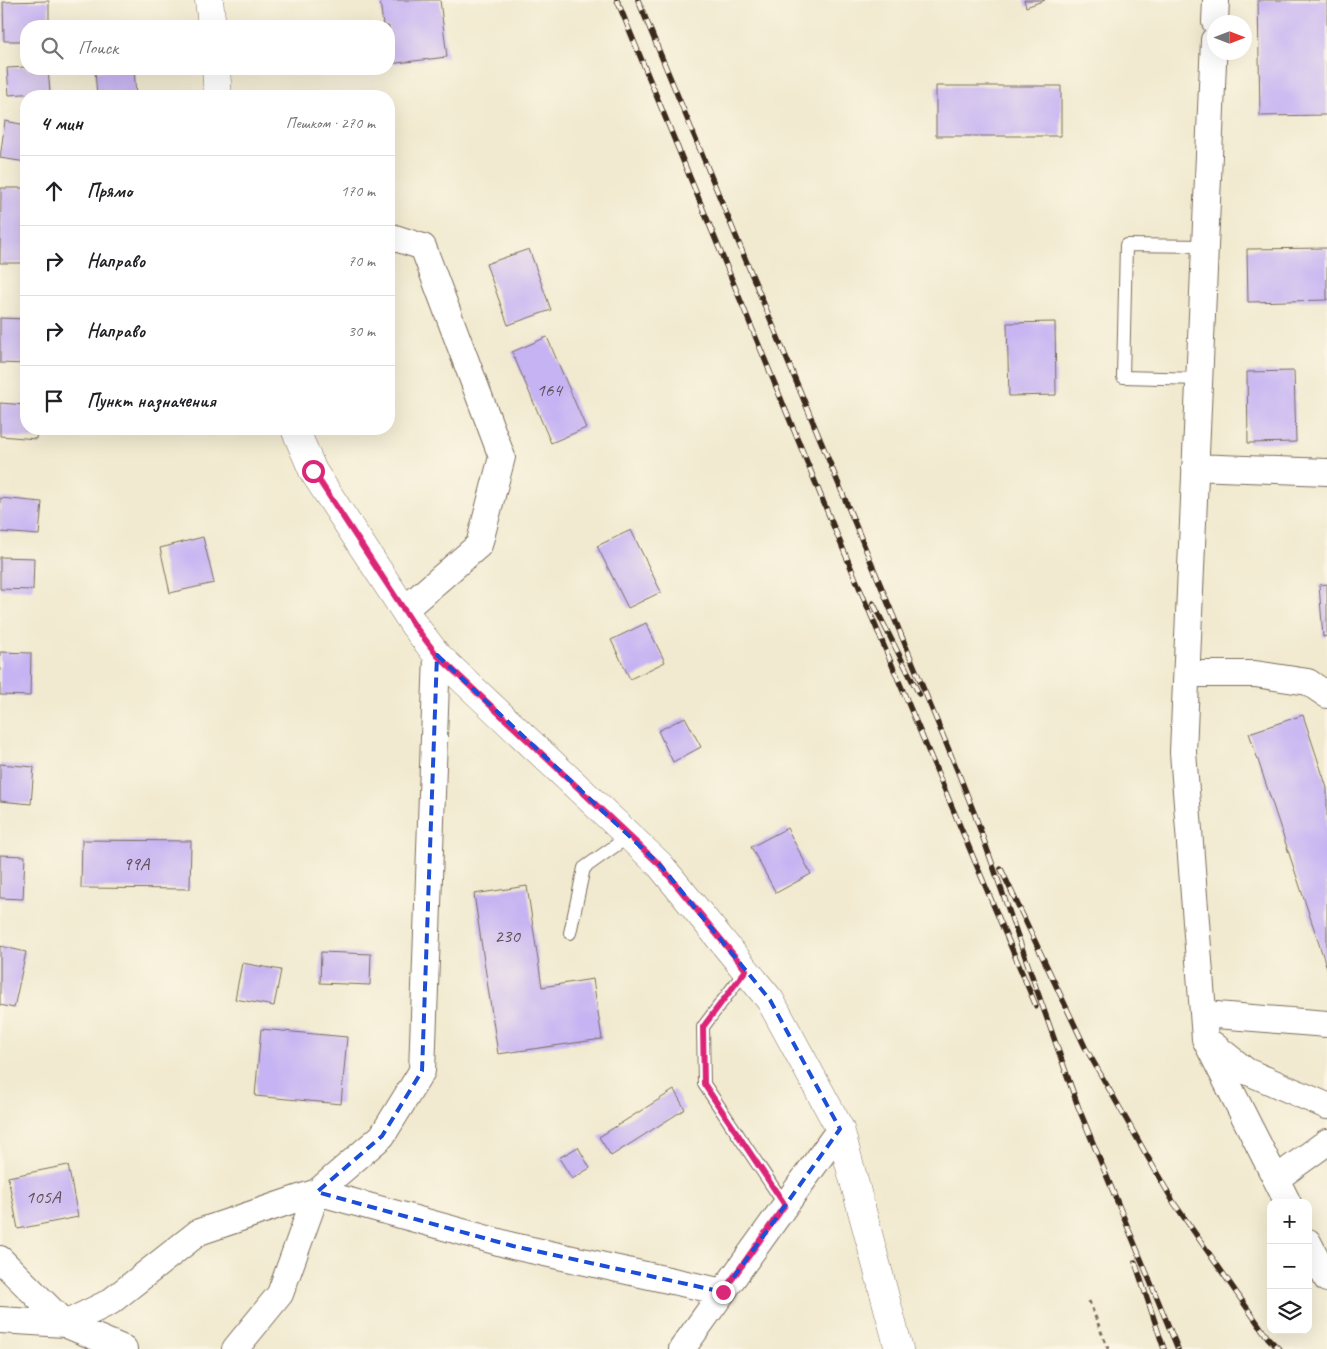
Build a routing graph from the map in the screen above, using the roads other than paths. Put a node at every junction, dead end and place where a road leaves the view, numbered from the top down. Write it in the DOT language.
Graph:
graph roads {
  1 [pos="209,0"];
  2 [pos="1216,0"];
  3 [pos="1215,15"];
  4 [pos="211,20"];
  5 [pos="1213,60"];
  6 [pos="216,75"];
  7 [pos="218,90"];
  8 [pos="395,238"];
  9 [pos="1205,246"];
  10 [pos="1199,378"];
  11 [pos="298,435"];
  12 [pos="1195,467"];
  13 [pos="1327,472"];
  14 [pos="404,610"];
  15 [pos="437,655"];
  16 [pos="1187,674"];
  17 [pos="1327,696"];
  18 [pos="629,836"];
  19 [pos="570,933"];
  20 [pos="746,970"];
  21 [pos="1327,1024"];
  22 [pos="1204,1026"];
  23 [pos="1327,1106"];
  24 [pos="840,1128"];
  25 [pos="1327,1142"];
  26 [pos="1276,1179"];
  27 [pos="317,1192"];
  28 [pos="1286,1199"];
  29 [pos="785,1205"];
  30 [pos="1309,1244"];
  31 [pos="0,1259"];
  32 [pos="1327,1279"];
  33 [pos="723,1292"];
  34 [pos="0,1320"];
  35 [pos="65,1324"];
  36 [pos="124,1349"];
  37 [pos="235,1349"];
  38 [pos="682,1349"];
  39 [pos="899,1349"];
  1 -- 4 [label="main road"];
  2 -- 3 [label="street"];
  5 -- 9 [label="street"];
  6 -- 7 [label="main road"];
  8 -- 14 [label="street"];
  9 -- 10 [label="street"];
  9 -- 10 [label="lane"];
  10 -- 12 [label="street"];
  11 -- 14 [label="main road"];
  12 -- 13 [label="street"];
  12 -- 16 [label="street"];
  14 -- 15 [label="main road"];
  15 -- 18 [label="main road"];
  15 -- 27 [label="street"];
  16 -- 17 [label="street"];
  16 -- 22 [label="street"];
  18 -- 19 [label="lane"];
  18 -- 20 [label="main road"];
  20 -- 24 [label="main road"];
  20 -- 29 [label="lane"];
  21 -- 22 [label="street"];
  22 -- 23 [label="street"];
  22 -- 26 [label="street"];
  24 -- 29 [label="street"];
  24 -- 39 [label="main road"];
  25 -- 26 [label="street"];
  26 -- 28 [label="street"];
  27 -- 33 [label="street"];
  27 -- 35 [label="street"];
  27 -- 37 [label="street"];
  29 -- 33 [label="street"];
  30 -- 32 [label="street"];
  31 -- 35 [label="street"];
  33 -- 38 [label="street"];
  34 -- 35 [label="street"];
  35 -- 36 [label="street"];
}
